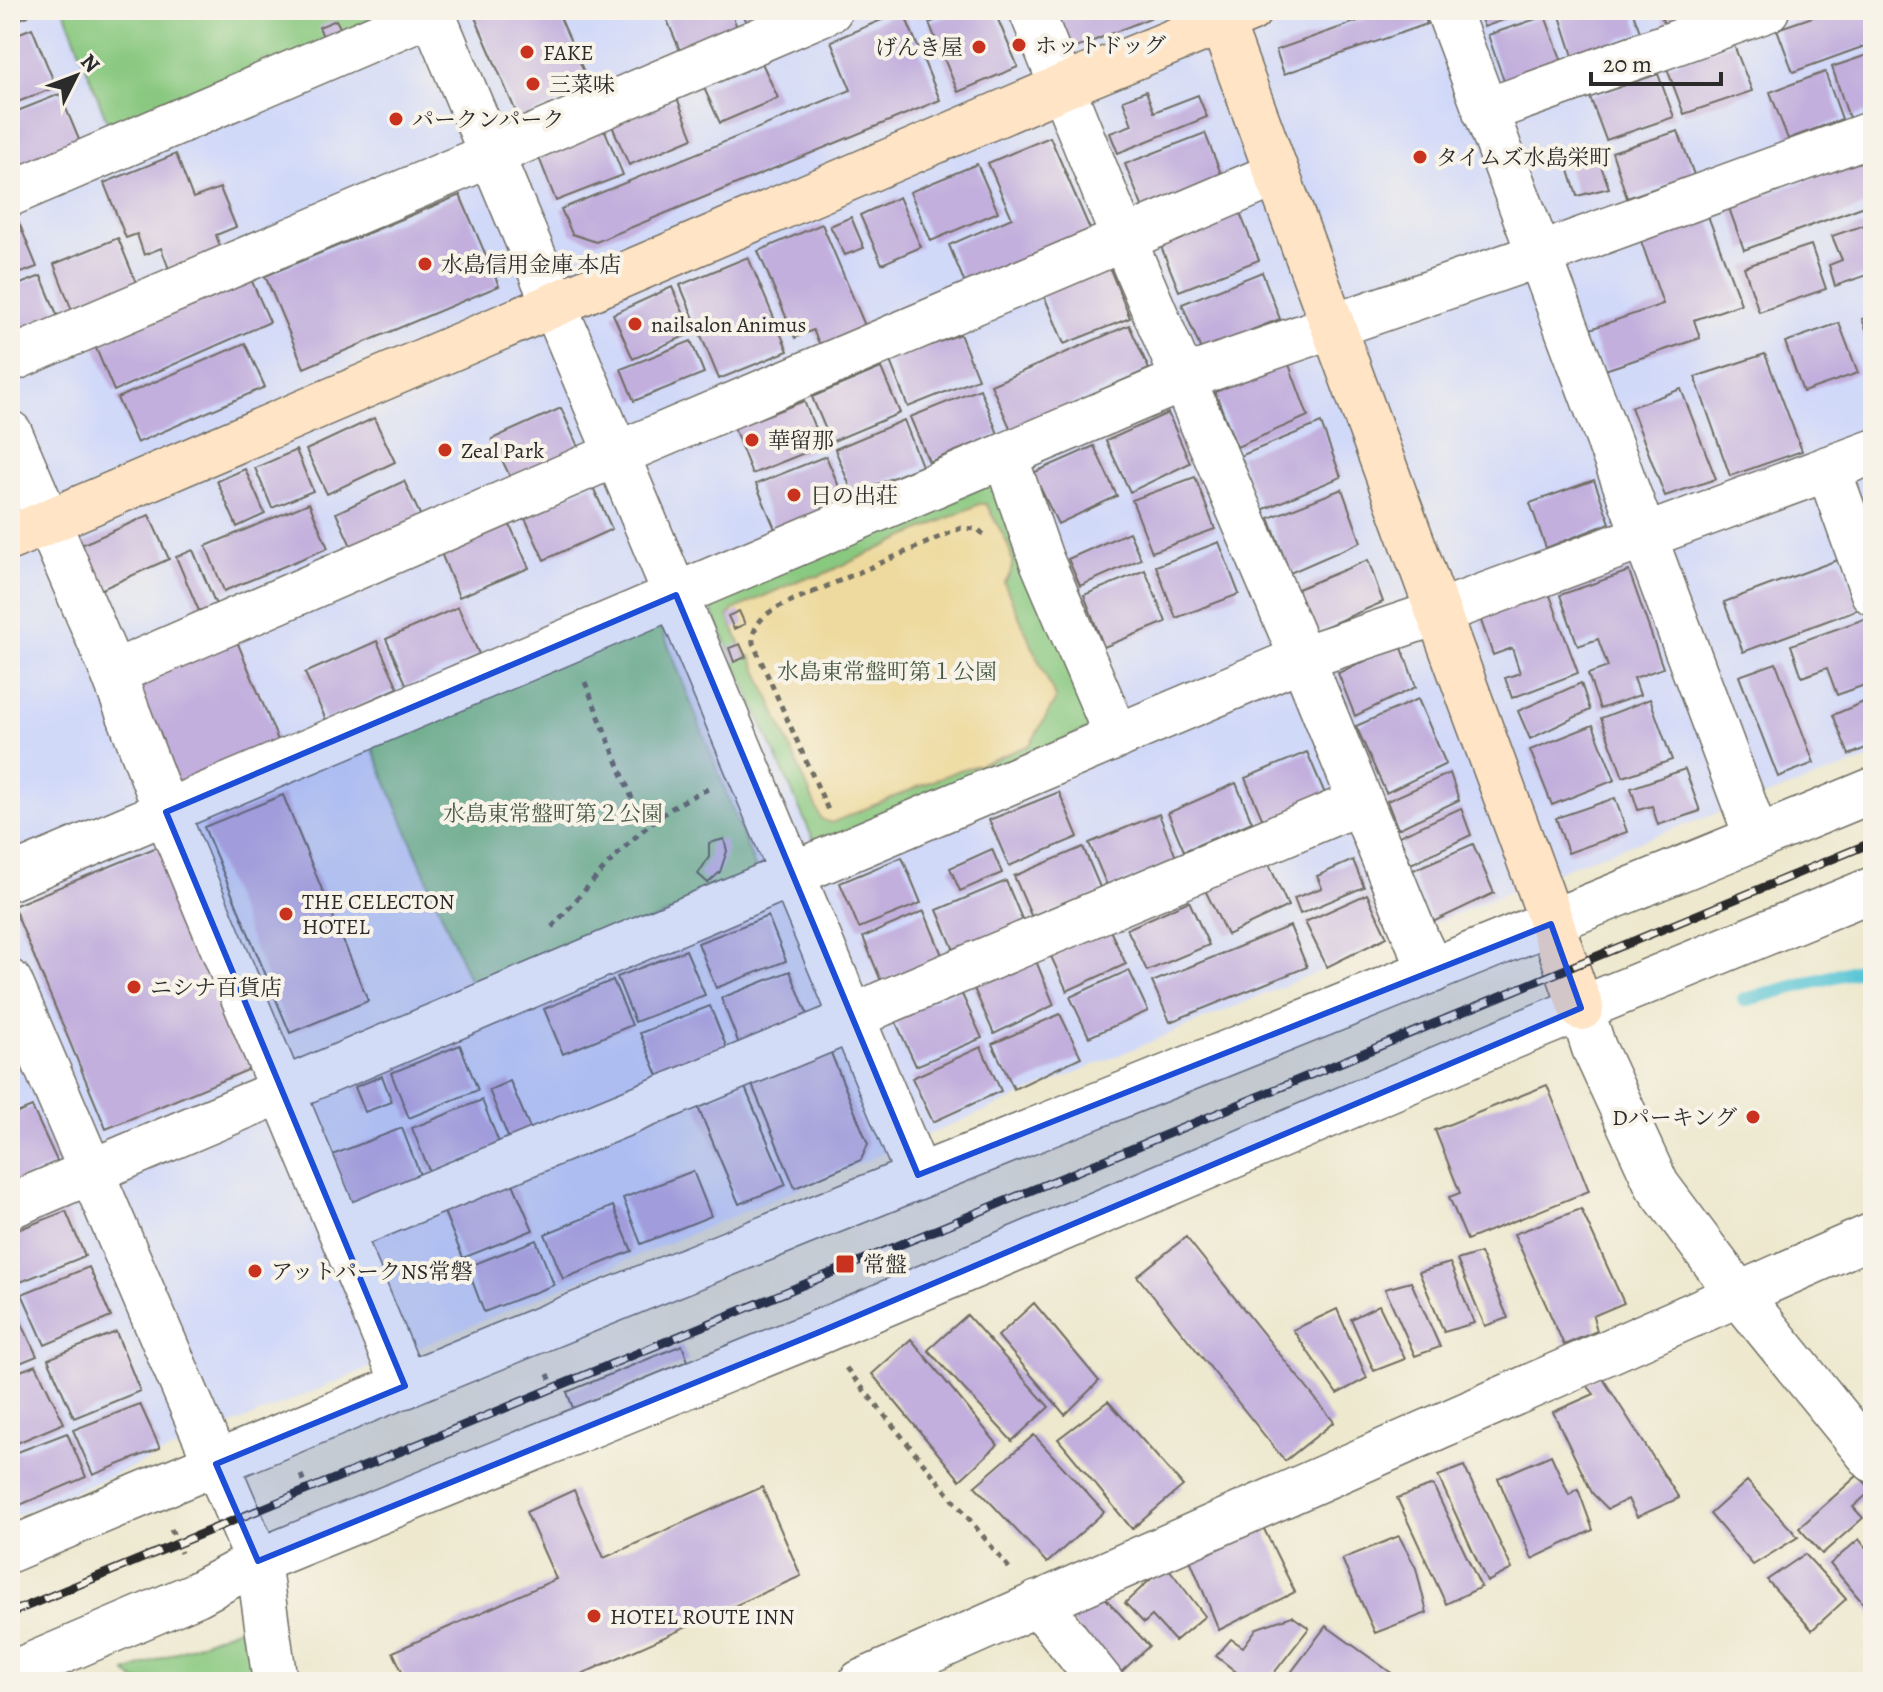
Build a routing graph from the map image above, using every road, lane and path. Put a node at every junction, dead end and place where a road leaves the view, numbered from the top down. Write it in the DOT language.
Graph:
graph roads {
  1 [pos="830,10"];
  2 [pos="1031,10"];
  3 [pos="1448,10"];
  4 [pos="1767,10"];
  5 [pos="434,11"];
  6 [pos="1230,14"];
  7 [pos="1062,87"];
  8 [pos="1485,111"];
  9 [pos="1873,133"];
  10 [pos="492,156"];
  11 [pos="1277,174"];
  12 [pos="10,194"];
  13 [pos="1124,240"];
  14 [pos="1539,255"];
  15 [pos="554,304"];
  16 [pos="1333,325"];
  17 [pos="10,360"];
  18 [pos="1184,379"];
  19 [pos="10,433"];
  20 [pos="1873,452"];
  21 [pos="617,454"];
  22 [pos="1005,456"];
  23 [pos="1828,468"];
  24 [pos="29,530"];
  25 [pos="1645,537"];
  26 [pos="797,544"];
  27 [pos="989,544"];
  28 [pos="816,591"];
  29 [pos="1873,593"];
  30 [pos="676,595"];
  31 [pos="1437,613"];
  32 [pos="568,641"];
  33 [pos="1302,658"];
  34 [pos="113,673"];
  35 [pos="1117,737"];
  36 [pos="750,772"];
  37 [pos="1873,790"];
  38 [pos="1360,802"];
  39 [pos="166,812"];
  40 [pos="835,813"];
  41 [pos="644,828"];
  42 [pos="1757,838"];
  43 [pos="793,875"];
  44 [pos="10,878"];
  45 [pos="1873,889"];
  46 [pos="1551,924"];
  47 [pos="1432,971"];
  48 [pos="10,982"];
  49 [pos="542,982"];
  50 [pos="1581,1008"];
  51 [pos="853,1018"];
  52 [pos="283,1092"];
  53 [pos="91,1172"];
  54 [pos="918,1175"];
  55 [pos="10,1206"];
  56 [pos="341,1231"];
  57 [pos="1873,1235"];
  58 [pos="1740,1296"];
  59 [pos="817,1333"];
  60 [pos="543,1361"];
  61 [pos="405,1386"];
  62 [pos="559,1404"];
  63 [pos="1873,1460"];
  64 [pos="216,1464"];
  65 [pos="301,1474"];
  66 [pos="312,1500"];
  67 [pos="166,1517"];
  68 [pos="13,1542"];
  69 [pos="181,1554"];
  70 [pos="258,1561"];
  71 [pos="1038,1603"];
  72 [pos="10,1674"];
  73 [pos="275,1682"];
  74 [pos="861,1682"];
  75 [pos="1101,1682"];
  1 -- 10 [label="street"];
  2 -- 7 [label="street"];
  3 -- 8 [label="street"];
  4 -- 8 [label="street"];
  5 -- 10 [label="street"];
  5 -- 12 [label="street"];
  6 -- 7 [label="street"];
  6 -- 11 [label="street"];
  7 -- 13 [label="street"];
  7 -- 15 [label="street"];
  8 -- 14 [label="street"];
  9 -- 14 [label="street"];
  10 -- 15 [label="street"];
  10 -- 17 [label="street"];
  11 -- 13 [label="street"];
  11 -- 16 [label="street"];
  13 -- 18 [label="street"];
  13 -- 21 [label="street"];
  14 -- 16 [label="street"];
  14 -- 25 [label="street"];
  15 -- 21 [label="street"];
  15 -- 24 [label="street"];
  16 -- 18 [label="street"];
  16 -- 31 [label="street"];
  18 -- 22 [label="street"];
  18 -- 33 [label="street"];
  19 -- 24 [label="street"];
  20 -- 23 [label="street"];
  21 -- 30 [label="street"];
  21 -- 34 [label="street"];
  22 -- 26 [label="street"];
  22 -- 35 [label="street"];
  23 -- 25 [label="street"];
  23 -- 29 [label="street"];
  24 -- 34 [label="street"];
  25 -- 31 [label="street"];
  25 -- 42 [label="street"];
  26 -- 28 [label="path"];
  26 -- 30 [label="street"];
  27 -- 28 [label="path"];
  28 -- 40 [label="path"];
  30 -- 32 [label="street"];
  30 -- 36 [label="street"];
  31 -- 33 [label="street"];
  31 -- 46 [label="street"];
  32 -- 39 [label="street"];
  32 -- 41 [label="path"];
  33 -- 35 [label="street"];
  33 -- 38 [label="street"];
  34 -- 39 [label="street"];
  35 -- 43 [label="street"];
  36 -- 41 [label="path"];
  36 -- 43 [label="street"];
  37 -- 42 [label="street"];
  38 -- 47 [label="street"];
  38 -- 51 [label="street"];
  39 -- 44 [label="street"];
  39 -- 52 [label="street"];
  41 -- 49 [label="path"];
  42 -- 46 [label="street"];
  43 -- 49 [label="street"];
  43 -- 51 [label="street"];
  45 -- 50 [label="street"];
  46 -- 47 [label="street"];
  46 -- 50 [label="street"];
  47 -- 54 [label="street"];
  48 -- 53 [label="street"];
  49 -- 52 [label="street"];
  50 -- 58 [label="street"];
  50 -- 59 [label="street"];
  51 -- 54 [label="street"];
  51 -- 56 [label="street"];
  52 -- 53 [label="street"];
  52 -- 56 [label="street"];
  53 -- 55 [label="street"];
  53 -- 64 [label="street"];
  54 -- 61 [label="street"];
  56 -- 61 [label="street"];
  57 -- 58 [label="street"];
  58 -- 63 [label="street"];
  58 -- 71 [label="street"];
  59 -- 70 [label="street"];
  59 -- 71 [label="path"];
  60 -- 62 [label="path"];
  61 -- 64 [label="street"];
  64 -- 68 [label="street"];
  64 -- 70 [label="street"];
  65 -- 66 [label="path"];
  67 -- 69 [label="path"];
  70 -- 72 [label="street"];
  70 -- 73 [label="street"];
  71 -- 74 [label="street"];
  71 -- 75 [label="street"];
}
